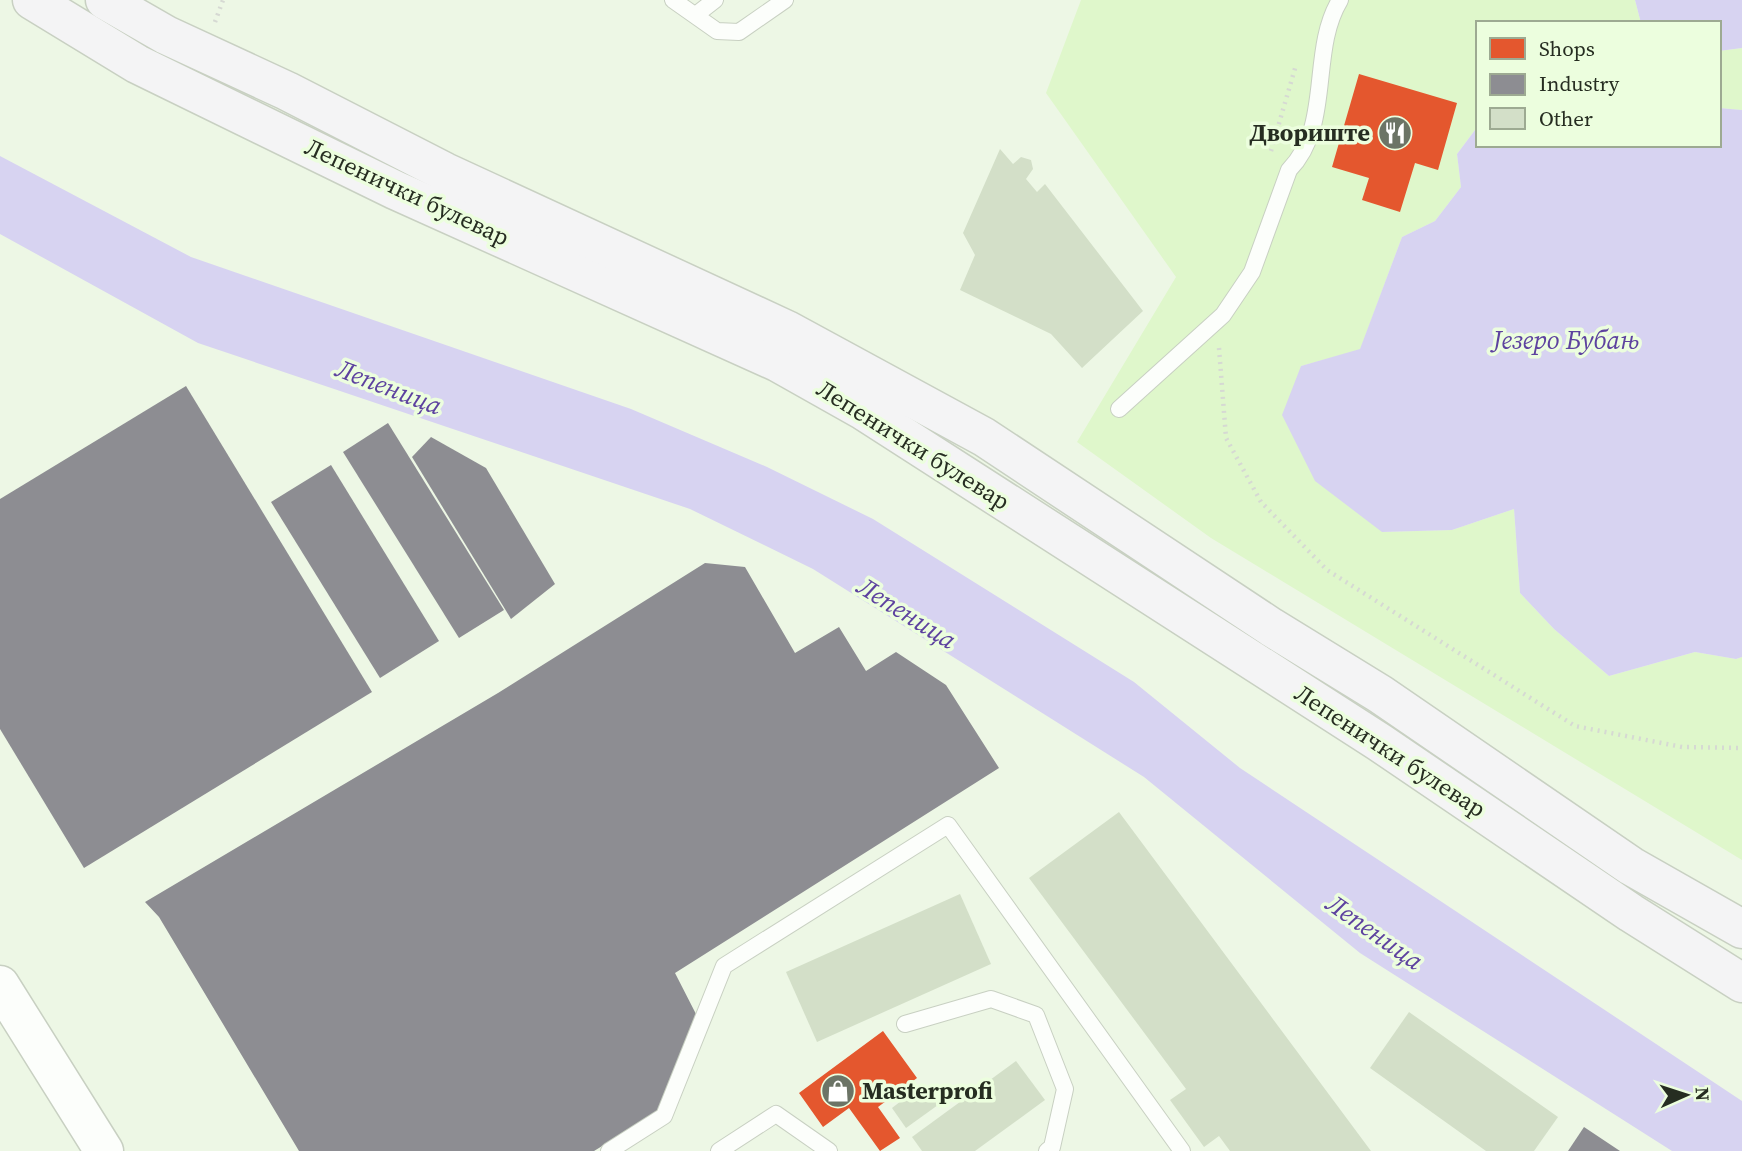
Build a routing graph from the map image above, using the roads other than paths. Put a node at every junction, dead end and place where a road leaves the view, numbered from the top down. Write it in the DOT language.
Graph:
graph roads {
  1 [pos="32,0"];
  2 [pos="105,0"];
  3 [pos="673,0"];
  4 [pos="715,0"];
  5 [pos="785,0"];
  6 [pos="1340,0"];
  7 [pos="697,14"];
  8 [pos="1119,409"];
  9 [pos="1742,929"];
  10 [pos="1742,983"];
  11 [pos="0,985"];
  12 [pos="905,1024"];
  13 [pos="104,1151"];
  14 [pos="609,1151"];
  15 [pos="719,1151"];
  16 [pos="829,1151"];
  17 [pos="1046,1151"];
  18 [pos="1182,1151"];
  1 -- 10 [label="main road, Лепенички булевар"];
  2 -- 9 [label="main road, Лепенички булевар"];
  3 -- 7 [label="lane"];
  4 -- 7 [label="lane"];
  5 -- 7 [label="lane"];
  6 -- 8 [label="lane"];
  11 -- 13 [label="street"];
  12 -- 17 [label="lane"];
  14 -- 18 [label="lane"];
  15 -- 16 [label="lane"];
}
